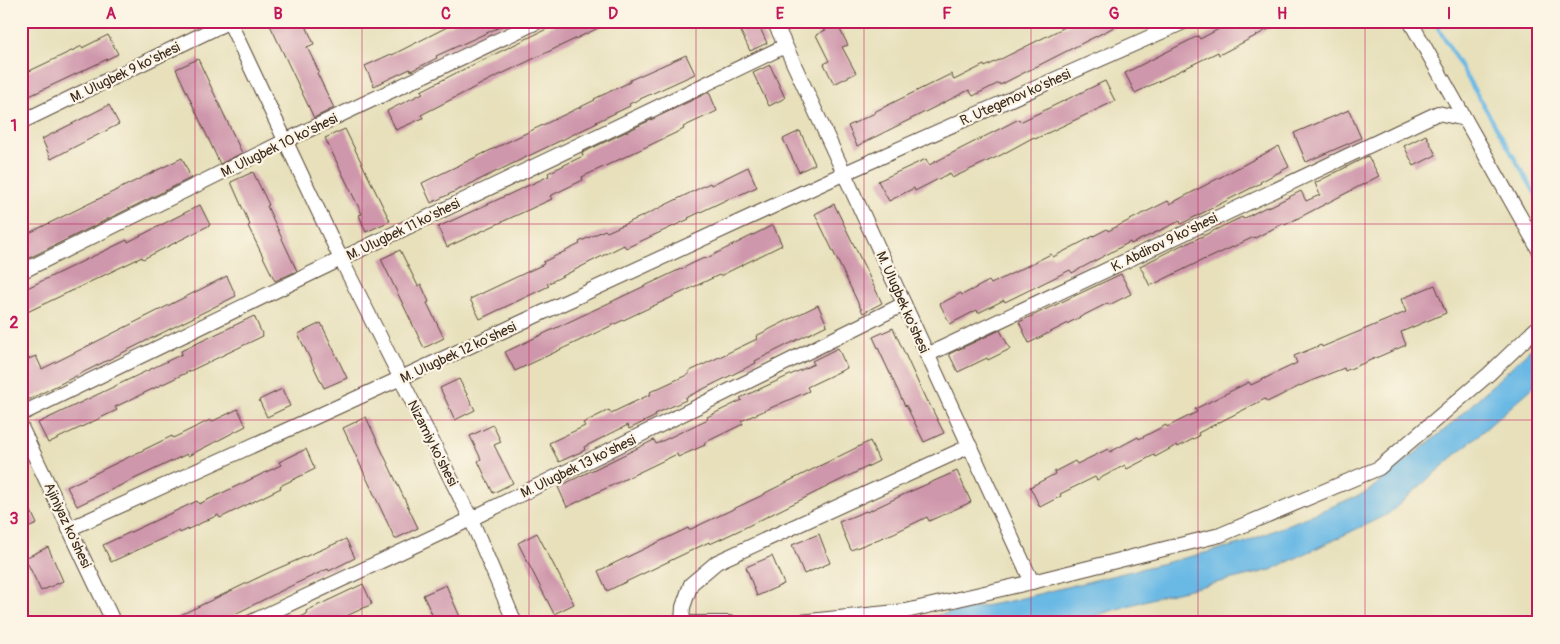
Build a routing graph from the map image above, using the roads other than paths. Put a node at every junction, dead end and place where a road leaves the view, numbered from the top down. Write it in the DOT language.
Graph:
graph roads {
  1 [pos="229,21"];
  2 [pos="538,21"];
  3 [pos="791,21"];
  4 [pos="1186,21"];
  5 [pos="1410,21"];
  6 [pos="776,24"];
  7 [pos="785,46"];
  8 [pos="1465,119"];
  9 [pos="21,122"];
  10 [pos="285,141"];
  11 [pos="845,174"];
  12 [pos="1539,250"];
  13 [pos="341,258"];
  14 [pos="21,272"];
  15 [pos="904,304"];
  16 [pos="1539,326"];
  17 [pos="927,355"];
  18 [pos="401,378"];
  19 [pos="21,414"];
  20 [pos="21,427"];
  21 [pos="970,446"];
  22 [pos="471,519"];
  23 [pos="70,529"];
  24 [pos="1032,582"];
  25 [pos="678,622"];
  26 [pos="114,623"];
  27 [pos="249,623"];
  28 [pos="516,623"];
  29 [pos="729,623"];
  30 [pos="790,623"];
  1 -- 9 [label="street, M. Ulugbek 9 ko'shesi"];
  1 -- 10 [label="street, Nizamiy ko'shesi"];
  2 -- 10 [label="street, M. Ulugbek 10 ko'shesi"];
  3 -- 6 [label="street"];
  4 -- 11 [label="street, R. Utegenov ko'shesi"];
  5 -- 8 [label="street"];
  6 -- 7 [label="street, M. Ulugbek ko'shesi"];
  7 -- 11 [label="street, M. Ulugbek ko'shesi"];
  7 -- 13 [label="street, M. Ulugbek 11 ko'shesi"];
  8 -- 12 [label="street"];
  8 -- 17 [label="street, K. Abdirov 9 ko'shesi"];
  10 -- 13 [label="street, Nizamiy ko'shesi"];
  10 -- 14 [label="street, M. Ulugbek 10 ko'shesi"];
  11 -- 15 [label="street, M. Ulugbek ko'shesi"];
  11 -- 18 [label="street, M. Ulugbek 12 ko'shesi"];
  13 -- 18 [label="street, Nizamiy ko'shesi"];
  13 -- 19 [label="street, M. Ulugbek 11 ko'shesi"];
  15 -- 17 [label="street, M. Ulugbek ko'shesi"];
  15 -- 22 [label="street, M. Ulugbek 13 ko'shesi"];
  16 -- 24 [label="street"];
  17 -- 21 [label="street, M. Ulugbek ko'shesi"];
  18 -- 22 [label="street, Nizamiy ko'shesi"];
  18 -- 23 [label="street, M. Ulugbek 12 ko'shesi"];
  20 -- 23 [label="street, Ajiniyaz ko'shesi"];
  21 -- 24 [label="street, M. Ulugbek ko'shesi"];
  21 -- 25 [label="street"];
  22 -- 27 [label="street, M. Ulugbek 13 ko'shesi"];
  22 -- 28 [label="street, Nizamiy ko'shesi"];
  23 -- 26 [label="street, Ajiniyaz ko'shesi"];
  24 -- 30 [label="street"];
  25 -- 29 [label="street"];
}
